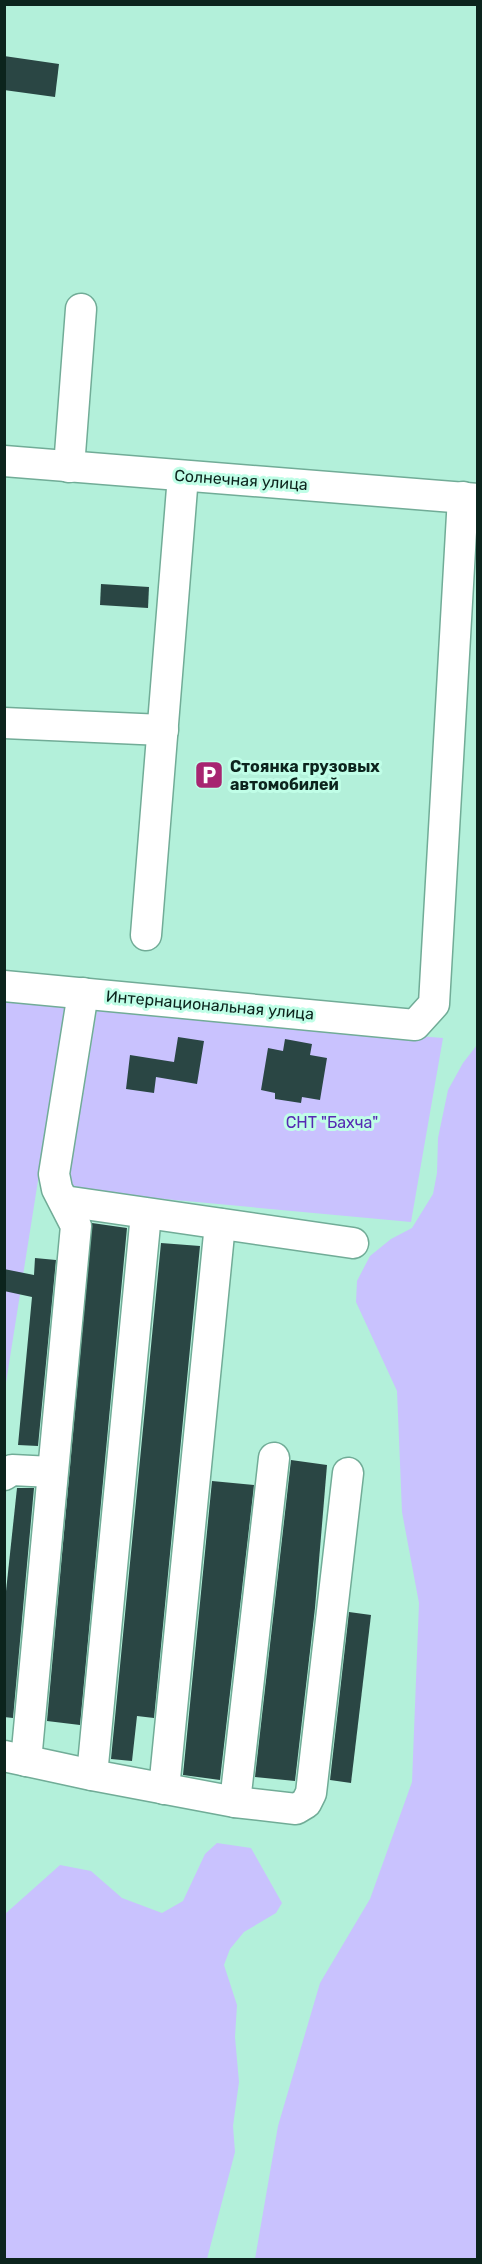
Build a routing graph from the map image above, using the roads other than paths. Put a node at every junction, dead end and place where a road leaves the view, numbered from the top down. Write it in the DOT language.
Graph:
graph roads {
  1 [pos="81,309"];
  2 [pos="4,461"];
  3 [pos="69,467"];
  4 [pos="183,476"];
  5 [pos="470,498"];
  6 [pos="4,723"];
  7 [pos="163,730"];
  8 [pos="146,935"];
  9 [pos="4,986"];
  10 [pos="83,993"];
  11 [pos="64,1202"];
  12 [pos="146,1214"];
  13 [pos="220,1224"];
  14 [pos="353,1243"];
  15 [pos="274,1458"];
  16 [pos="52,1472"];
  17 [pos="348,1473"];
  18 [pos="4,1475"];
  19 [pos="15,1758"];
  20 [pos="92,1775"];
  21 [pos="165,1789"];
  22 [pos="235,1802"];
  1 -- 3 [label="street"];
  2 -- 3 [label="street, Солнечная улица"];
  3 -- 4 [label="street, Солнечная улица"];
  4 -- 5 [label="street, Солнечная улица"];
  4 -- 7 [label="street"];
  5 -- 10 [label="street, Интернациональная улица"];
  6 -- 7 [label="street"];
  7 -- 8 [label="street"];
  9 -- 10 [label="street, Интернациональная улица"];
  10 -- 11 [label="street"];
  11 -- 12 [label="street"];
  11 -- 16 [label="street"];
  12 -- 13 [label="street"];
  12 -- 20 [label="street"];
  13 -- 14 [label="street"];
  13 -- 21 [label="street"];
  15 -- 22 [label="street"];
  16 -- 18 [label="street"];
  16 -- 19 [label="street"];
  17 -- 22 [label="street"];
  19 -- 20 [label="street"];
  20 -- 21 [label="street"];
  21 -- 22 [label="street"];
}
